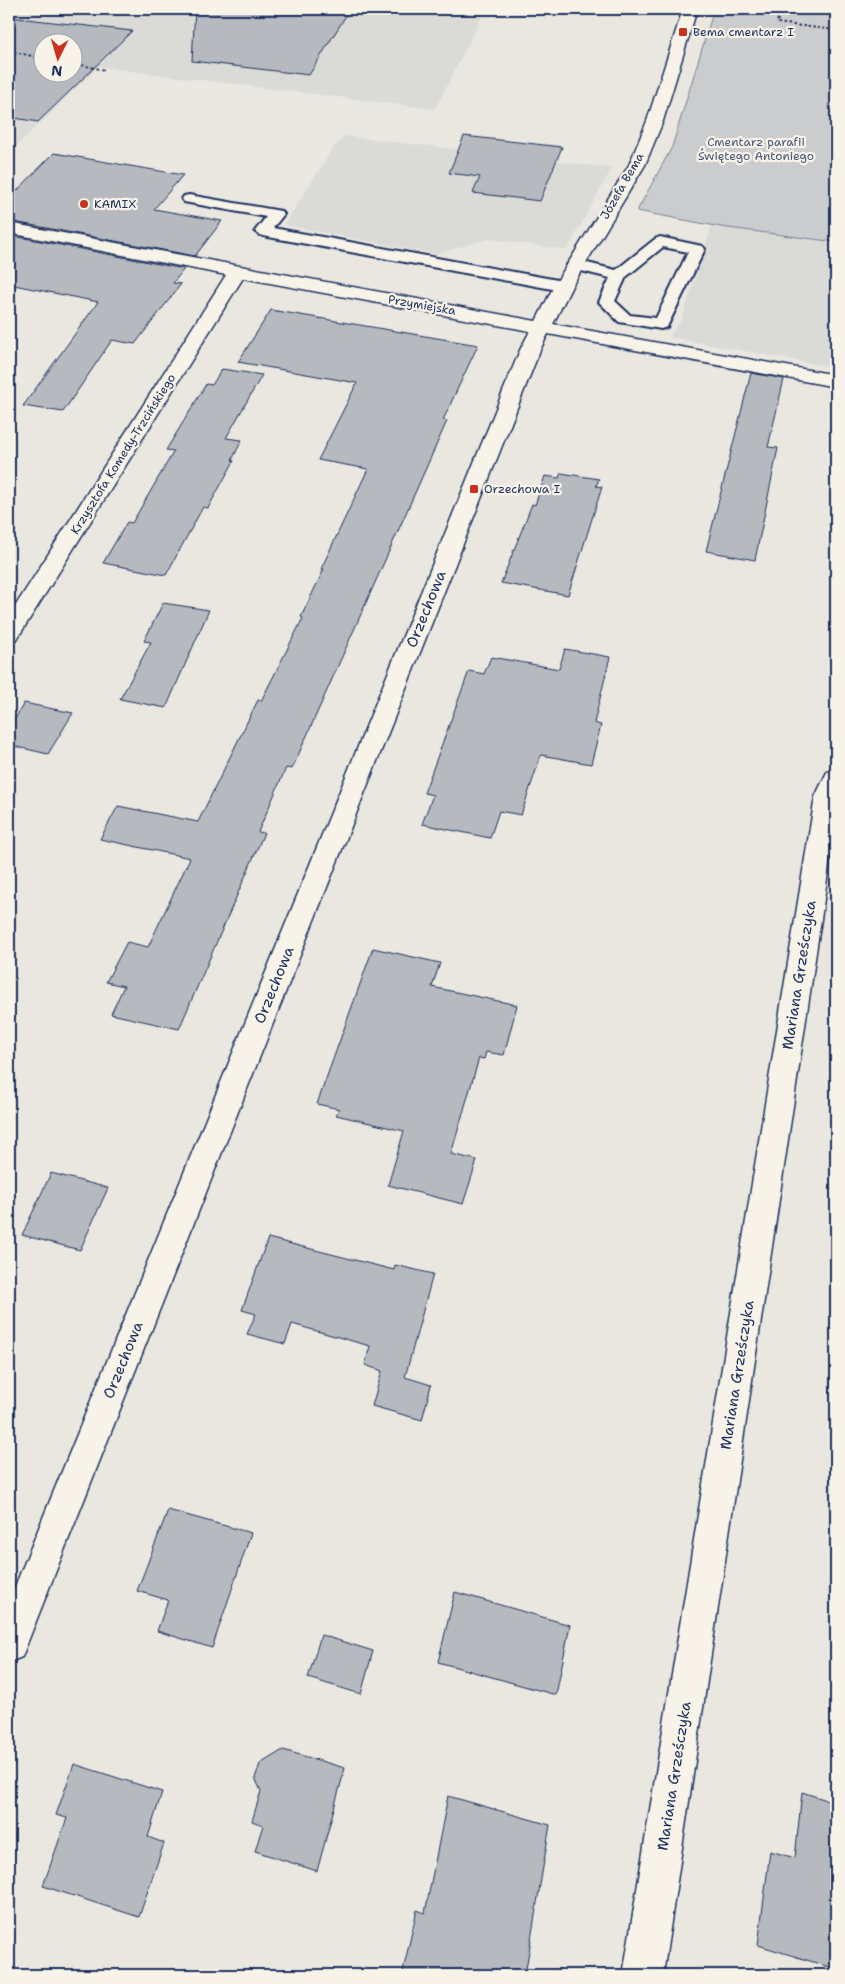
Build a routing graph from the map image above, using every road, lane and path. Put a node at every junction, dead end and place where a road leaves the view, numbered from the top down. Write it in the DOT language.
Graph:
graph roads {
  1 [pos="690,9"];
  2 [pos="780,9"];
  3 [pos="836,30"];
  4 [pos="9,51"];
  5 [pos="32,56"];
  6 [pos="82,66"];
  7 [pos="105,70"];
  8 [pos="188,199"];
  9 [pos="9,228"];
  10 [pos="575,265"];
  11 [pos="237,273"];
  12 [pos="619,275"];
  13 [pos="562,286"];
  14 [pos="542,326"];
  15 [pos="836,381"];
  16 [pos="9,634"];
  17 [pos="836,778"];
  18 [pos="9,1644"];
  19 [pos="643,1975"];
  1 -- 10 [label="street, Józefa Bema"];
  2 -- 3 [label="path"];
  4 -- 5 [label="path"];
  6 -- 7 [label="path"];
  8 -- 13 [label="lane"];
  9 -- 11 [label="street, Przymiejska"];
  10 -- 12 [label="lane"];
  10 -- 13 [label="street, Józefa Bema"];
  11 -- 14 [label="street, Przymiejska"];
  11 -- 16 [label="street, Krzysztofa Komedy-Trzcińskiego"];
  12 -- 12 [label="lane"];
  13 -- 14 [label="street, Józefa Bema"];
  14 -- 15 [label="street, Przymiejska"];
  14 -- 18 [label="street, Orzechowa"];
  17 -- 19 [label="street, Mariana Grześczyka"];
}
